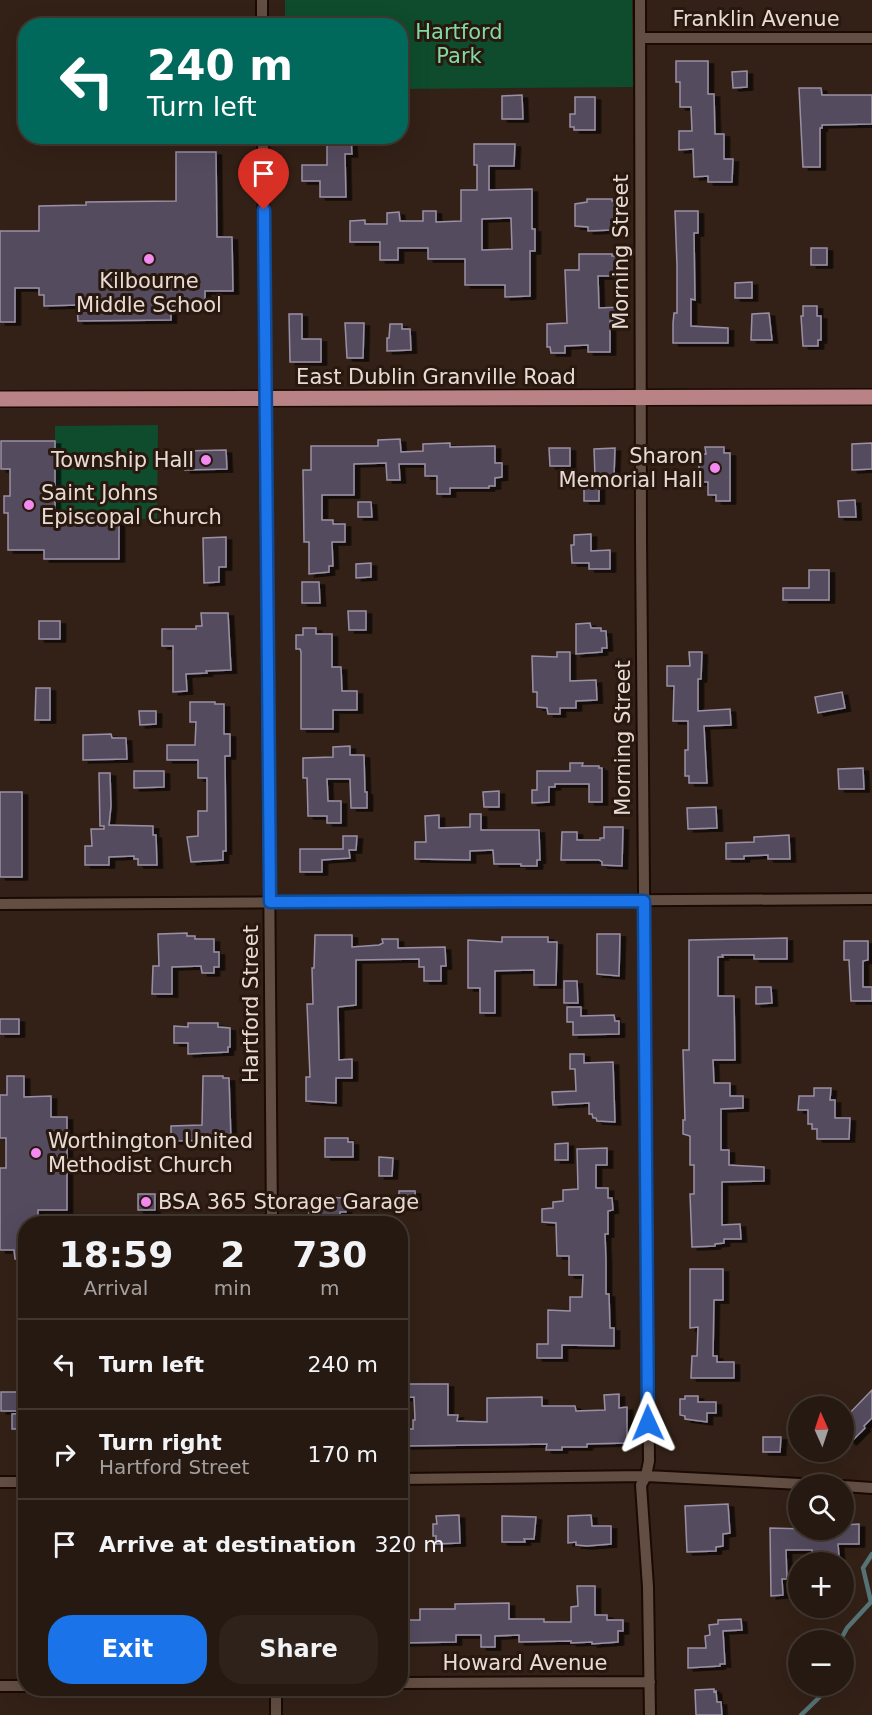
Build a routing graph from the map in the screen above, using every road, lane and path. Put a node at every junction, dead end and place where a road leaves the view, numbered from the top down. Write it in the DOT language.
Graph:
graph roads {
  1 [pos="262,0"];
  2 [pos="640,0"];
  3 [pos="262,18"];
  4 [pos="640,38"];
  5 [pos="872,38"];
  6 [pos="263,144"];
  7 [pos="641,397"];
  8 [pos="872,397"];
  9 [pos="266,398"];
  10 [pos="0,399"];
  11 [pos="872,899"];
  12 [pos="644,901"];
  13 [pos="270,902"];
  14 [pos="0,904"];
  15 [pos="272,1216"];
  16 [pos="646,1476"];
  17 [pos="408,1479"];
  18 [pos="0,1482"];
  19 [pos="18,1482"];
  20 [pos="788,1483"];
  21 [pos="854,1487"];
  22 [pos="872,1488"];
  23 [pos="650,1682"];
  24 [pos="408,1683"];
  25 [pos="0,1686"];
  26 [pos="18,1686"];
  27 [pos="276,1696"];
  28 [pos="276,1715"];
  29 [pos="650,1715"];
  1 -- 3 [label="street"];
  2 -- 4 [label="street, Morning Street"];
  4 -- 5 [label="street, Franklin Avenue"];
  4 -- 7 [label="street, Morning Street"];
  6 -- 9 [label="street, Hartford Street"];
  7 -- 8 [label="main road, East Dublin Granville Road"];
  7 -- 9 [label="main road, East Dublin Granville Road"];
  7 -- 12 [label="street, Morning Street"];
  9 -- 10 [label="main road, East Dublin Granville Road"];
  9 -- 13 [label="street, Hartford Street"];
  11 -- 12 [label="street"];
  12 -- 13 [label="street"];
  12 -- 16 [label="street, Morning Street"];
  13 -- 14 [label="street"];
  13 -- 15 [label="street, Hartford Street"];
  16 -- 17 [label="street"];
  16 -- 20 [label="street"];
  16 -- 23 [label="street, Morning Street"];
  18 -- 19 [label="street"];
  21 -- 22 [label="street"];
  23 -- 24 [label="street, Howard Avenue"];
  23 -- 29 [label="street, Morning Street"];
  25 -- 26 [label="street"];
  27 -- 28 [label="street"];
}
